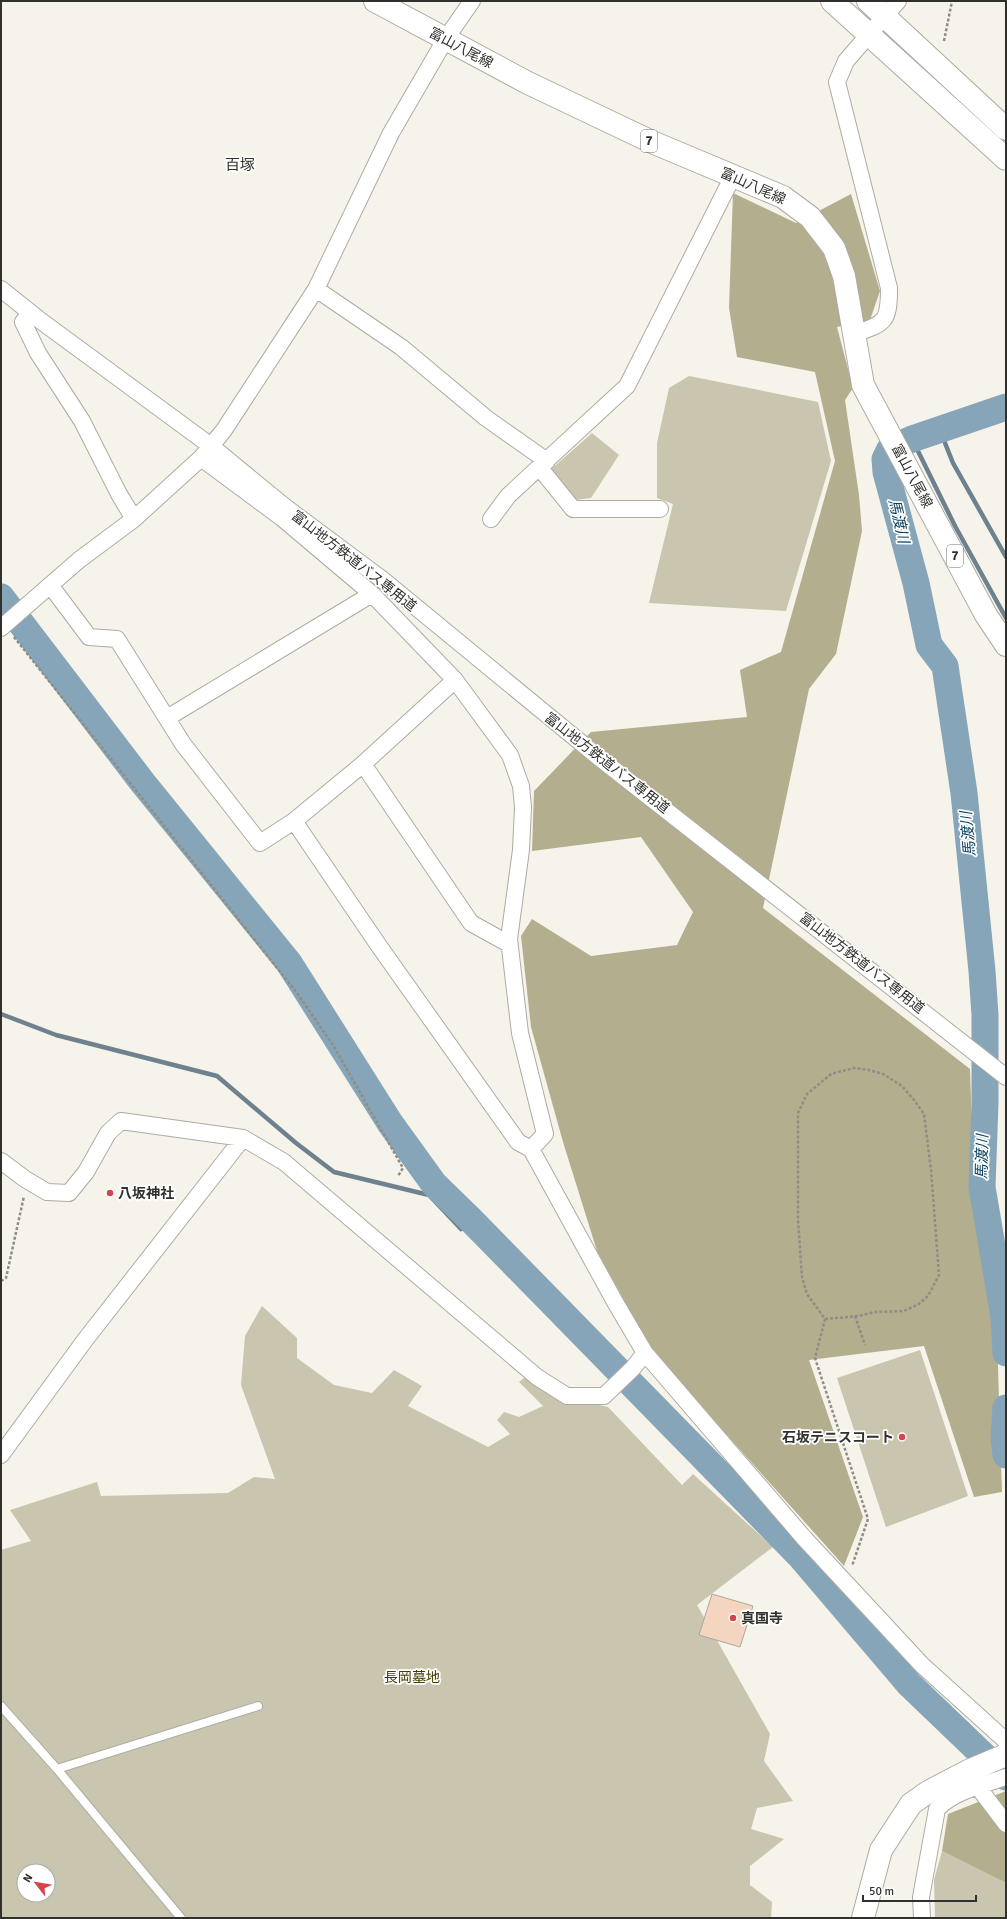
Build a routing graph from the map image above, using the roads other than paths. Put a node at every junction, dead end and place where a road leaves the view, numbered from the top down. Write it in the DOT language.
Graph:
graph roads {
  1 [pos="375,1"];
  2 [pos="472,1"];
  3 [pos="832,1"];
  4 [pos="868,1"];
  5 [pos="891,8"];
  6 [pos="869,34"];
  7 [pos="445,40"];
  8 [pos="1006,129"];
  9 [pos="1006,159"];
  10 [pos="733,176"];
  11 [pos="1,289"];
  12 [pos="316,289"];
  13 [pos="30,312"];
  14 [pos="854,334"];
  15 [pos="206,452"];
  16 [pos="543,464"];
  17 [pos="660,509"];
  18 [pos="491,518"];
  19 [pos="134,519"];
  20 [pos="50,585"];
  21 [pos="372,594"];
  22 [pos="5,624"];
  23 [pos="1006,645"];
  24 [pos="455,680"];
  25 [pos="167,718"];
  26 [pos="364,764"];
  27 [pos="294,820"];
  28 [pos="509,944"];
  29 [pos="1006,1077"];
  30 [pos="243,1138"];
  31 [pos="531,1149"];
  32 [pos="1,1161"];
  33 [pos="645,1353"];
  34 [pos="1,1455"];
  35 [pos="1,1706"];
  36 [pos="258,1706"];
  37 [pos="1006,1741"];
  38 [pos="1006,1755"];
  39 [pos="57,1769"];
  40 [pos="1006,1777"];
  41 [pos="973,1779"];
  42 [pos="1006,1824"];
  43 [pos="181,1918"];
  44 [pos="863,1918"];
  45 [pos="922,1918"];
  1 -- 7 [label="main road, 富山八尾線 / 7"];
  2 -- 7 [label="street"];
  3 -- 6 [label="main road"];
  4 -- 5 [label="main road"];
  5 -- 6 [label="street"];
  5 -- 8 [label="main road"];
  6 -- 9 [label="main road"];
  6 -- 14 [label="street"];
  7 -- 10 [label="main road, 富山八尾線 / 7"];
  7 -- 12 [label="street"];
  10 -- 14 [label="main road, 富山八尾線 / 7"];
  10 -- 16 [label="street"];
  11 -- 13 [label="street"];
  12 -- 15 [label="street"];
  12 -- 16 [label="street"];
  13 -- 15 [label="street"];
  13 -- 19 [label="street"];
  14 -- 23 [label="main road, 富山八尾線 / 7"];
  15 -- 19 [label="street"];
  15 -- 21 [label="street"];
  15 -- 29 [label="street, 富山地方鉄道バス専用道"];
  16 -- 17 [label="street"];
  16 -- 18 [label="street"];
  19 -- 20 [label="street"];
  20 -- 22 [label="street"];
  20 -- 25 [label="street"];
  21 -- 24 [label="street"];
  21 -- 25 [label="street"];
  24 -- 26 [label="street"];
  24 -- 28 [label="street"];
  25 -- 27 [label="street"];
  26 -- 27 [label="street"];
  26 -- 28 [label="street"];
  27 -- 31 [label="street"];
  28 -- 31 [label="street"];
  30 -- 32 [label="street"];
  30 -- 33 [label="street"];
  30 -- 34 [label="street"];
  31 -- 33 [label="street"];
  33 -- 37 [label="street"];
  35 -- 39 [label="lane"];
  36 -- 39 [label="lane"];
  38 -- 41 [label="main road"];
  39 -- 43 [label="lane"];
  40 -- 41 [label="street"];
  41 -- 42 [label="street"];
  41 -- 44 [label="main road"];
  41 -- 45 [label="street"];
}
